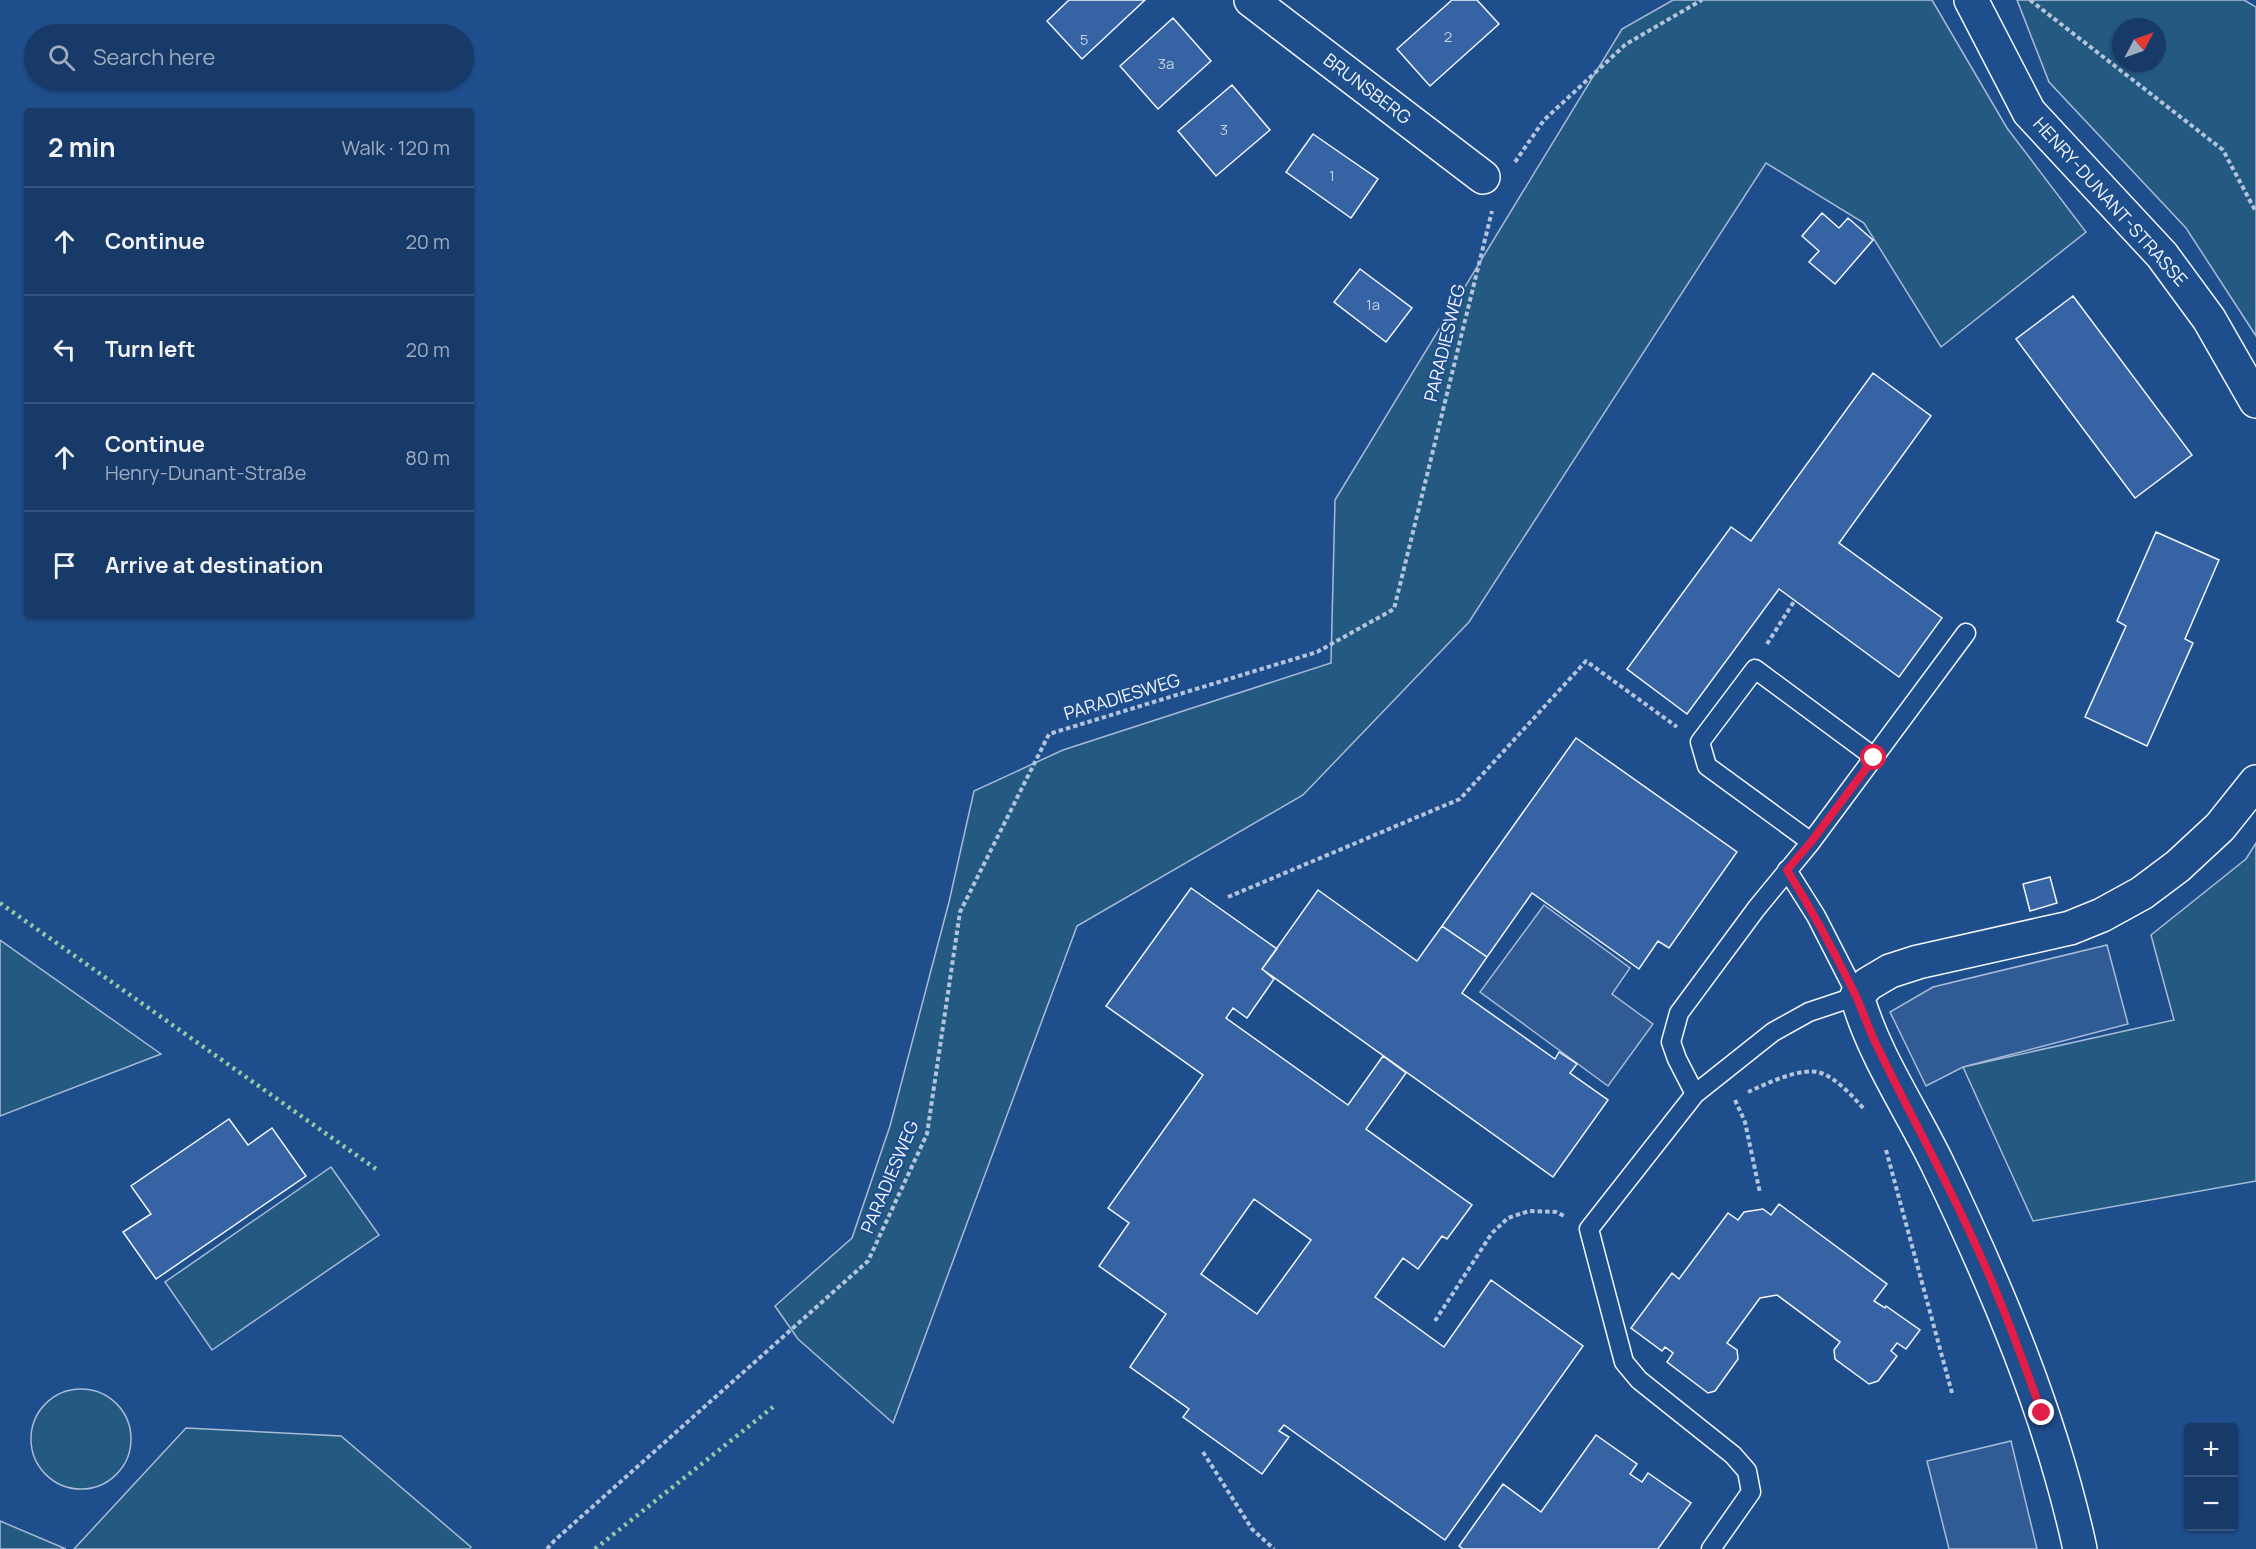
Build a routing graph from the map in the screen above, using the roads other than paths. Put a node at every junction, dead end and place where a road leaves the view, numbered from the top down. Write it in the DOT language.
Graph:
graph roads {
  1 [pos="1251,0"];
  2 [pos="1971,0"];
  3 [pos="1497,172"];
  4 [pos="2256,400"];
  5 [pos="1966,633"];
  6 [pos="1874,758"];
  7 [pos="2256,782"];
  8 [pos="1811,842"];
  9 [pos="1787,870"];
  10 [pos="1857,996"];
  11 [pos="1695,1094"];
  12 [pos="1711,1549"];
  13 [pos="2080,1549"];
  1 -- 3 [label="street, BRUNSBERG"];
  2 -- 4 [label="street, HENRY-DUNANT-STRASSE"];
  5 -- 6 [label="lane"];
  6 -- 8 [label="lane"];
  6 -- 8 [label="lane"];
  7 -- 10 [label="street"];
  8 -- 9 [label="lane"];
  9 -- 10 [label="lane"];
  9 -- 11 [label="lane"];
  10 -- 11 [label="lane"];
  10 -- 13 [label="street"];
  11 -- 12 [label="lane"];
}
